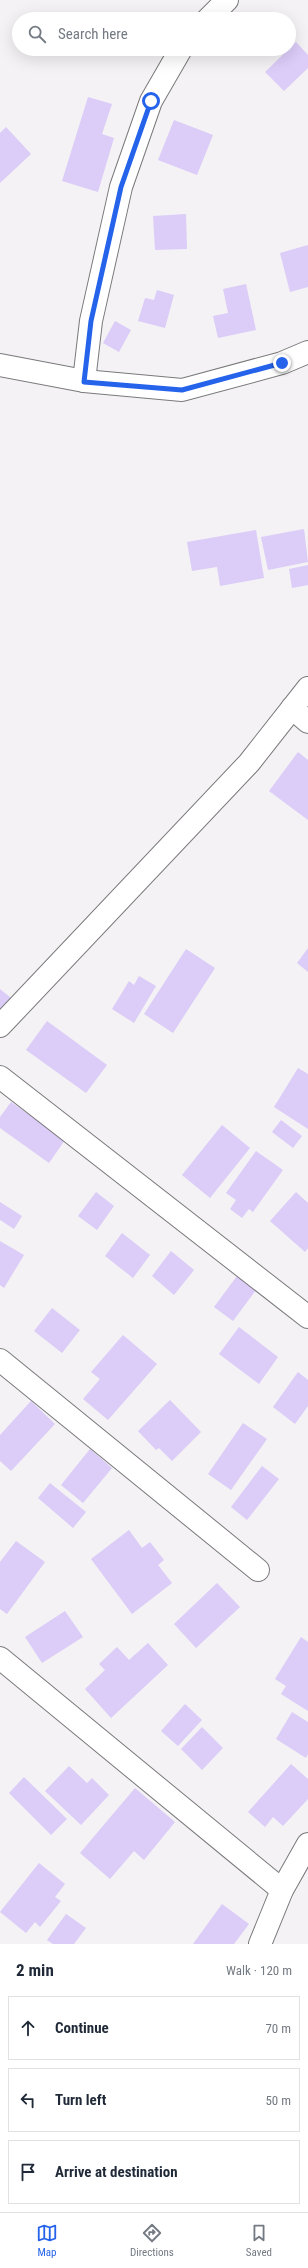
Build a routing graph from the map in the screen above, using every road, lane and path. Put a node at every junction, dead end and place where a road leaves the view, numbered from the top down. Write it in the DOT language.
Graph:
graph roads {
  1 [pos="226,0"];
  2 [pos="215,12"];
  3 [pos="177,56"];
  4 [pos="308,352"];
  5 [pos="0,365"];
  6 [pos="84,382"];
  7 [pos="308,688"];
  8 [pos="300,715"];
  9 [pos="0,1026"];
  10 [pos="0,1077"];
  11 [pos="308,1317"];
  12 [pos="0,1360"];
  13 [pos="258,1570"];
  14 [pos="0,1658"];
  15 [pos="308,1844"];
  16 [pos="282,1890"];
  17 [pos="260,1944"];
  1 -- 2 [label="street"];
  3 -- 6 [label="street"];
  4 -- 6 [label="street"];
  5 -- 6 [label="street"];
  7 -- 8 [label="street"];
  8 -- 9 [label="street"];
  10 -- 11 [label="street"];
  12 -- 13 [label="street"];
  14 -- 16 [label="street"];
  15 -- 16 [label="street"];
  16 -- 17 [label="street"];
}
